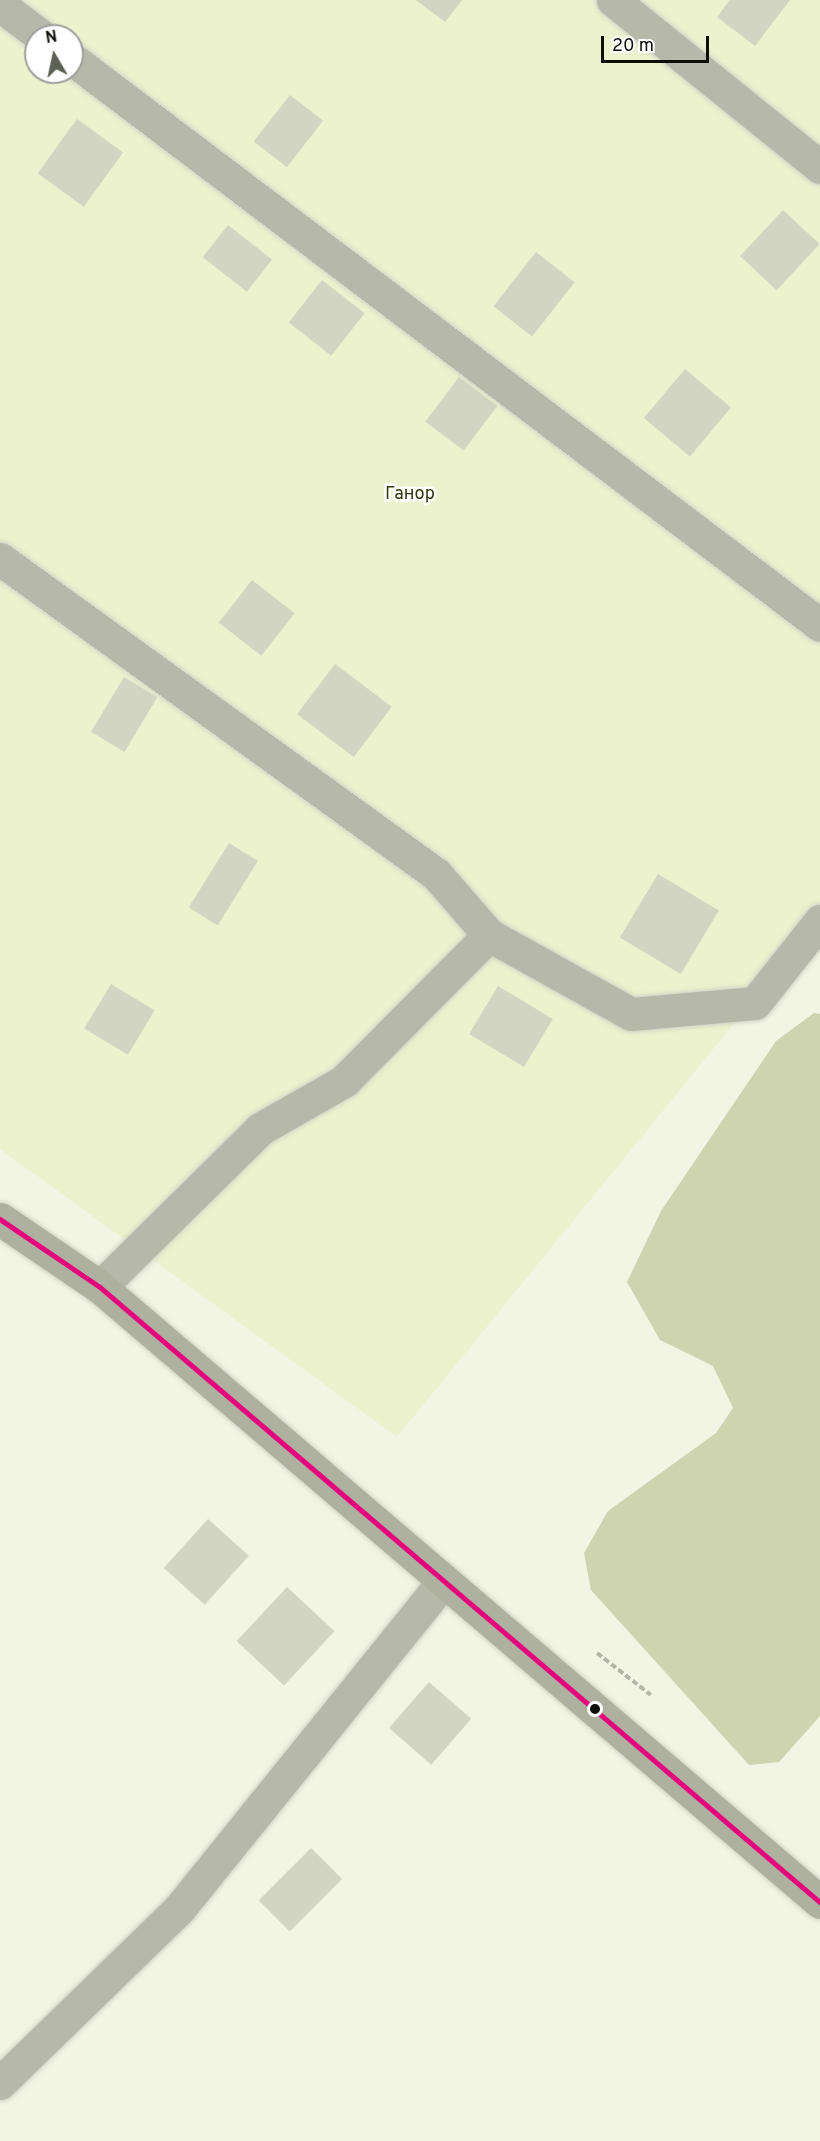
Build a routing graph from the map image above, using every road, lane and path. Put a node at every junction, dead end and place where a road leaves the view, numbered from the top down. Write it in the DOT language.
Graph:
graph roads {
  1 [pos="613,0"];
  2 [pos="0,5"];
  3 [pos="25,24"];
  4 [pos="84,68"];
  5 [pos="820,167"];
  6 [pos="0,559"];
  7 [pos="820,625"];
  8 [pos="820,921"];
  9 [pos="489,935"];
  10 [pos="0,1219"];
  11 [pos="100,1287"];
  12 [pos="444,1580"];
  13 [pos="597,1653"];
  14 [pos="651,1695"];
  15 [pos="820,1902"];
  16 [pos="0,2083"];
  1 -- 5 [label="street"];
  2 -- 3 [label="street"];
  4 -- 7 [label="street"];
  6 -- 9 [label="street"];
  8 -- 9 [label="street"];
  9 -- 11 [label="street"];
  10 -- 11 [label="main road"];
  11 -- 12 [label="main road"];
  12 -- 15 [label="main road"];
  12 -- 16 [label="street"];
  13 -- 14 [label="path"];
}
